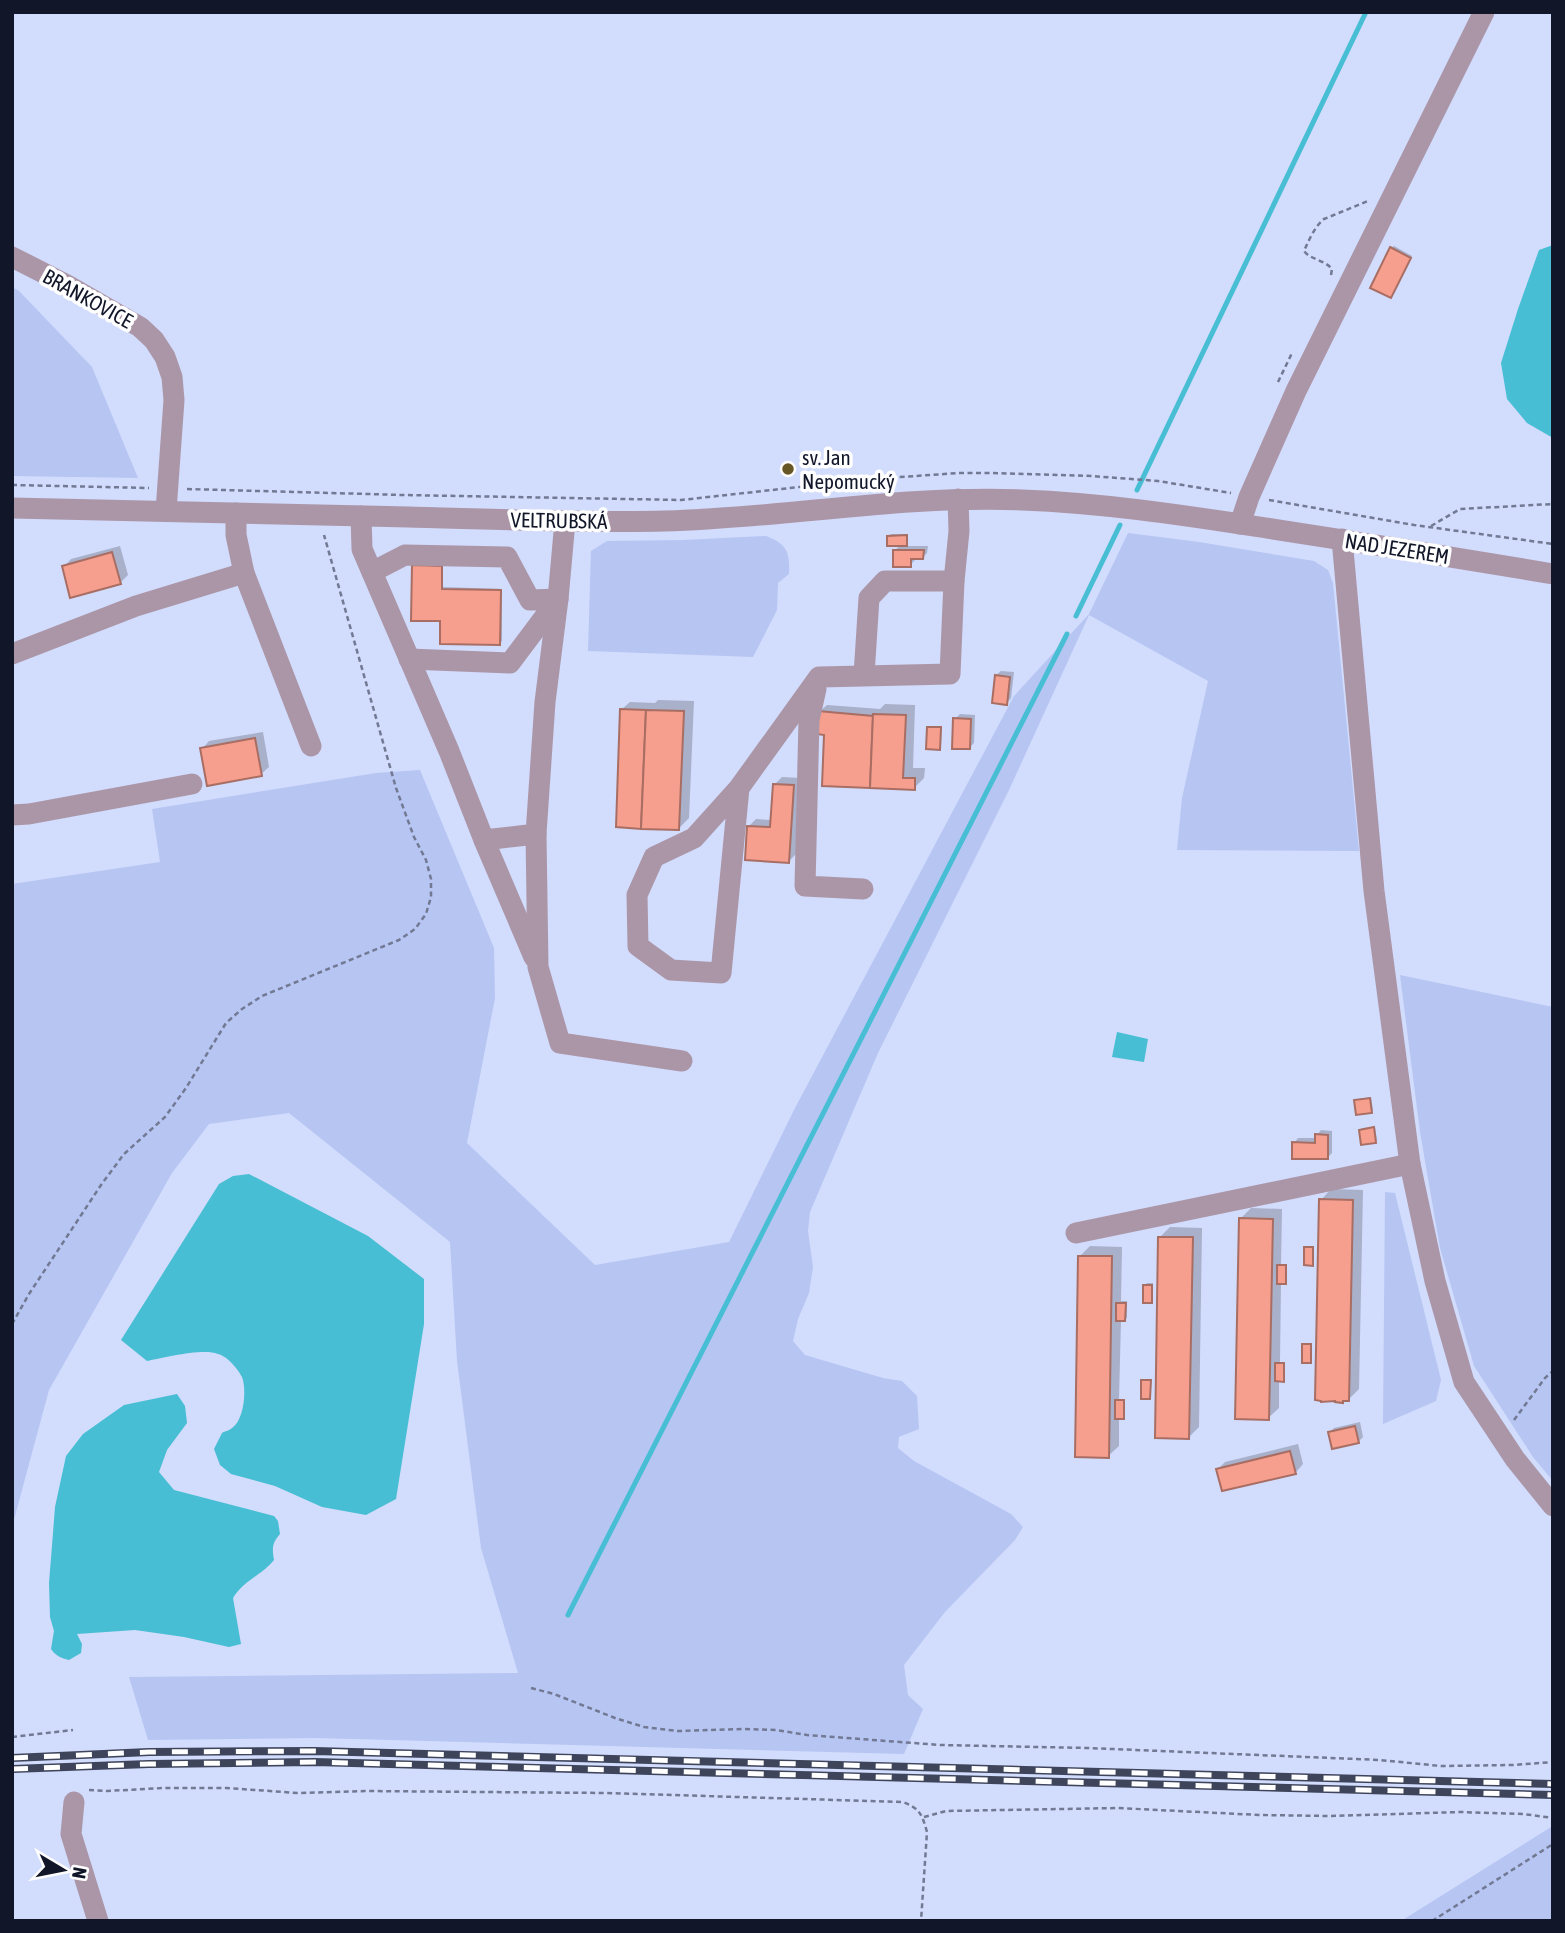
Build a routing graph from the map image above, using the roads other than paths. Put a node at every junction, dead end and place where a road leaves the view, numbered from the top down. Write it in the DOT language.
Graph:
graph roads {
  1 [pos="1484,12"];
  2 [pos="12,257"];
  3 [pos="958,499"];
  4 [pos="1105,506"];
  5 [pos="12,508"];
  6 [pos="166,511"];
  7 [pos="236,513"];
  8 [pos="361,516"];
  9 [pos="565,521"];
  10 [pos="1240,524"];
  11 [pos="1342,539"];
  12 [pos="372,572"];
  13 [pos="244,573"];
  14 [pos="1553,574"];
  15 [pos="954,581"];
  16 [pos="558,599"];
  17 [pos="12,654"];
  18 [pos="409,659"];
  19 [pos="864,676"];
  20 [pos="819,677"];
  21 [pos="311,746"];
  22 [pos="192,784"];
  23 [pos="739,788"];
  24 [pos="12,815"];
  25 [pos="536,834"];
  26 [pos="484,840"];
  27 [pos="863,889"];
  28 [pos="538,967"];
  29 [pos="682,1061"];
  30 [pos="1410,1164"];
  31 [pos="1076,1233"];
  32 [pos="1553,1506"];
  33 [pos="80,1796"];
  34 [pos="98,1921"];
  1 -- 10 [label="street"];
  2 -- 6 [label="street, BRANKOVICE"];
  3 -- 4 [label="street, VELTRUBSKÁ"];
  3 -- 9 [label="street, VELTRUBSKÁ"];
  3 -- 15 [label="street"];
  4 -- 10 [label="street, NAD JEZEREM"];
  5 -- 6 [label="street, VELTRUBSKÁ"];
  6 -- 7 [label="street, VELTRUBSKÁ"];
  7 -- 8 [label="street, VELTRUBSKÁ"];
  7 -- 13 [label="street"];
  8 -- 9 [label="street, VELTRUBSKÁ"];
  8 -- 12 [label="street"];
  9 -- 16 [label="street"];
  10 -- 11 [label="street, NAD JEZEREM"];
  11 -- 14 [label="street, NAD JEZEREM"];
  11 -- 30 [label="street"];
  12 -- 16 [label="street"];
  12 -- 18 [label="street"];
  13 -- 17 [label="street"];
  13 -- 21 [label="street"];
  15 -- 19 [label="street"];
  15 -- 19 [label="street"];
  16 -- 18 [label="street"];
  16 -- 25 [label="street"];
  18 -- 26 [label="street"];
  19 -- 20 [label="street"];
  20 -- 23 [label="street"];
  20 -- 27 [label="street"];
  22 -- 24 [label="street"];
  23 -- 23 [label="street"];
  25 -- 26 [label="street"];
  25 -- 28 [label="street"];
  26 -- 28 [label="street"];
  28 -- 29 [label="street"];
  30 -- 31 [label="street"];
  30 -- 32 [label="street"];
  33 -- 34 [label="street"];
}
